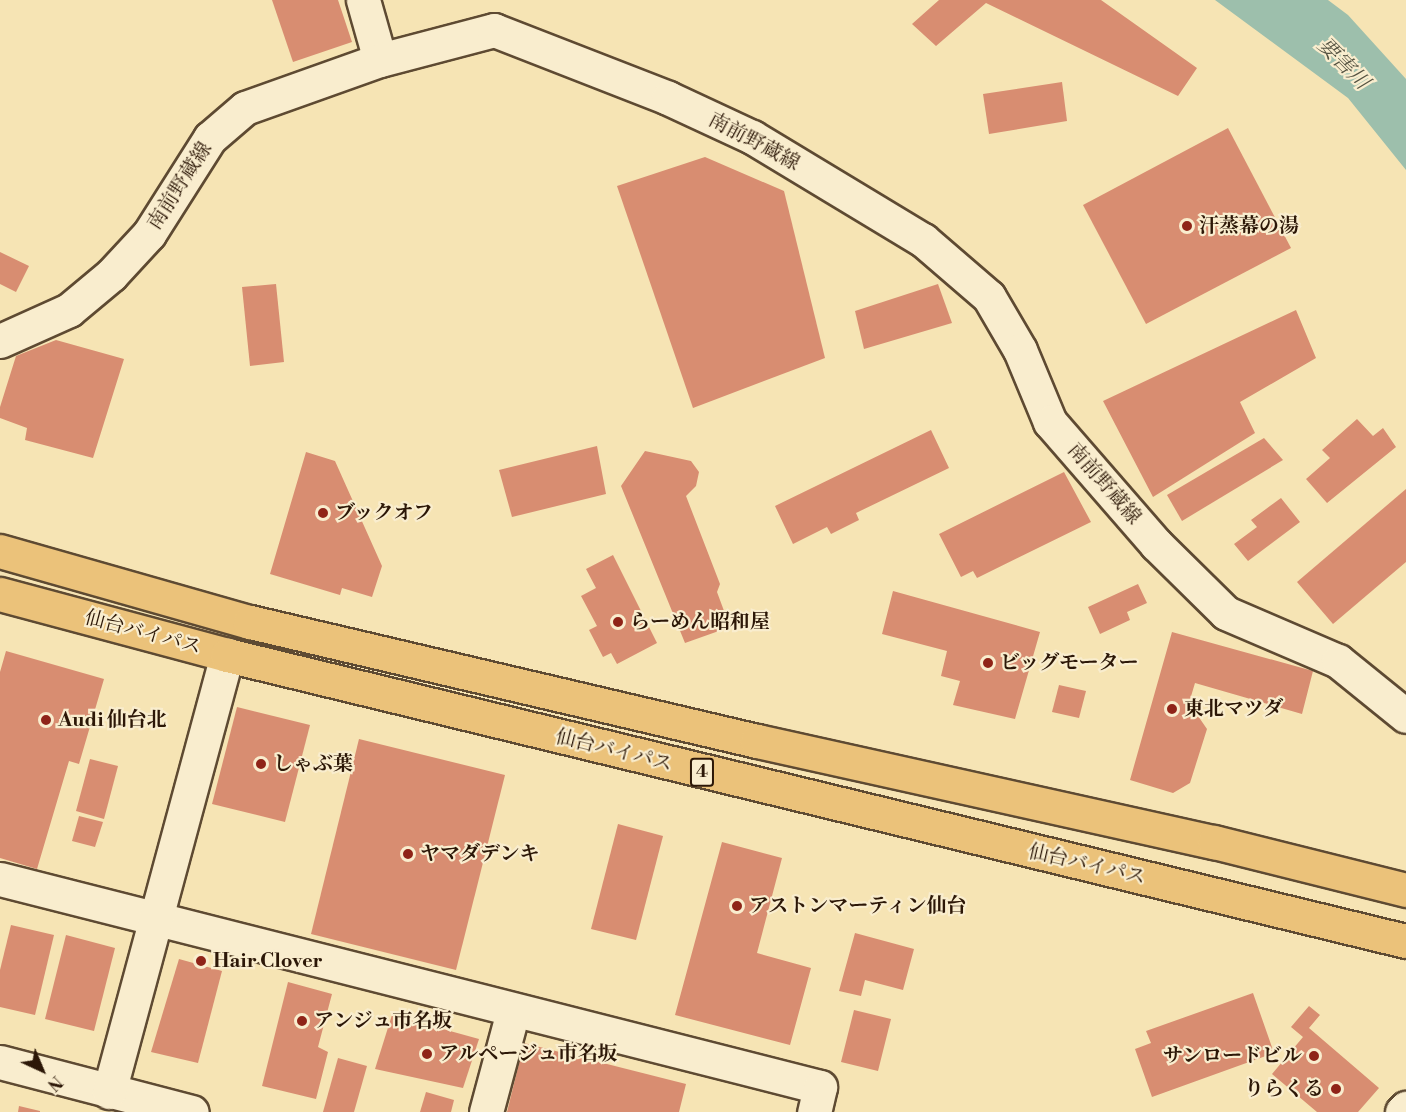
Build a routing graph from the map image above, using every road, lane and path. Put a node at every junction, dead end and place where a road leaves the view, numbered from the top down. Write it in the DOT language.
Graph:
graph roads {
  1 [pos="363,0"];
  2 [pos="380,60"];
  3 [pos="0,341"];
  4 [pos="0,551"];
  5 [pos="0,594"];
  6 [pos="226,655"];
  7 [pos="1406,716"];
  8 [pos="0,879"];
  9 [pos="1406,890"];
  10 [pos="156,920"];
  11 [pos="1406,941"];
  12 [pos="513,1011"];
  13 [pos="0,1062"];
  14 [pos="109,1092"];
  15 [pos="1406,1108"];
  16 [pos="192,1112"];
  17 [pos="486,1112"];
  18 [pos="814,1112"];
  19 [pos="1402,1112"];
  1 -- 2 [label="street"];
  2 -- 3 [label="street, 南前野蔵線"];
  2 -- 7 [label="street, 南前野蔵線"];
  4 -- 9 [label="highway, 仙台バイパス / 4"];
  5 -- 6 [label="highway, 仙台バイパス / 4"];
  6 -- 10 [label="street"];
  6 -- 11 [label="highway, 仙台バイパス / 4"];
  8 -- 10 [label="street"];
  10 -- 12 [label="street"];
  10 -- 14 [label="street"];
  12 -- 17 [label="street"];
  12 -- 18 [label="street"];
  13 -- 14 [label="street"];
  14 -- 16 [label="street"];
  15 -- 19 [label="street"];
}
